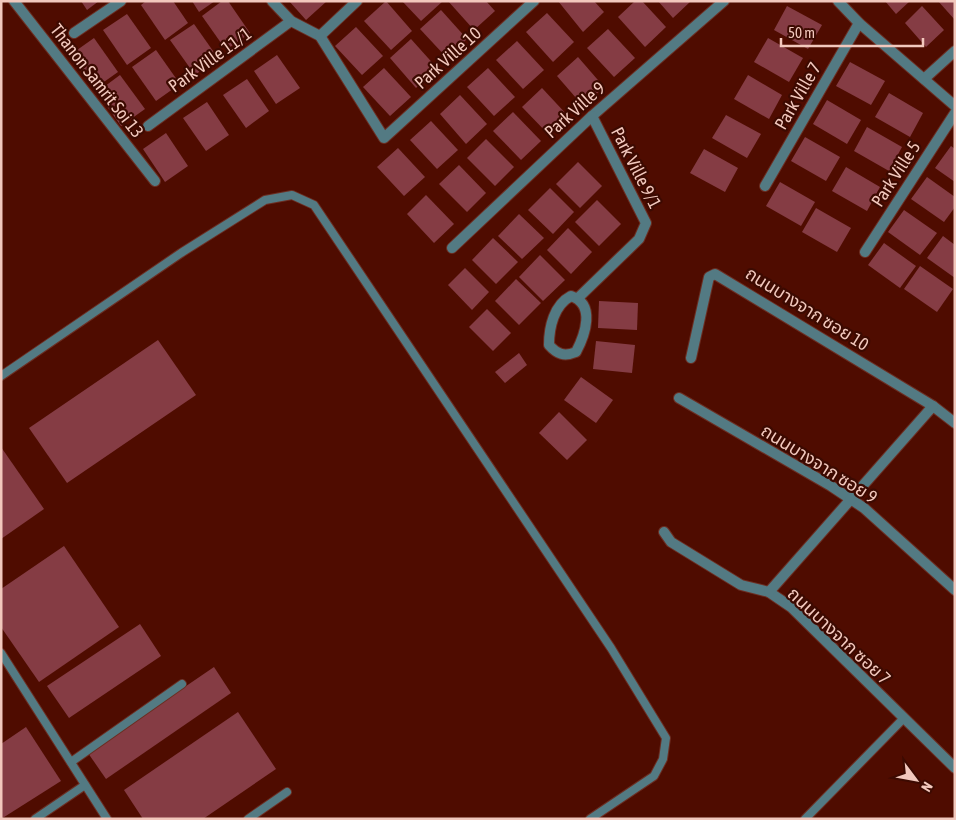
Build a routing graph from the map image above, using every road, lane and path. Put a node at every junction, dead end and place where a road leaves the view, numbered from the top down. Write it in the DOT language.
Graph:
graph roads {
  1 [pos="14,1"];
  2 [pos="121,1"];
  3 [pos="272,1"];
  4 [pos="357,1"];
  5 [pos="534,1"];
  6 [pos="724,1"];
  7 [pos="839,2"];
  8 [pos="291,21"];
  9 [pos="859,23"];
  10 [pos="74,33"];
  11 [pos="320,36"];
  12 [pos="955,51"];
  13 [pos="924,79"];
  14 [pos="955,106"];
  15 [pos="955,113"];
  16 [pos="592,116"];
  17 [pos="148,126"];
  18 [pos="155,181"];
  19 [pos="765,186"];
  20 [pos="452,248"];
  21 [pos="865,252"];
  22 [pos="578,298"];
  23 [pos="691,358"];
  24 [pos="1,376"];
  25 [pos="679,398"];
  26 [pos="933,406"];
  27 [pos="955,424"];
  28 [pos="852,500"];
  29 [pos="664,532"];
  30 [pos="955,590"];
  31 [pos="769,592"];
  32 [pos="2,655"];
  33 [pos="182,684"];
  34 [pos="903,719"];
  35 [pos="71,762"];
  36 [pos="955,768"];
  37 [pos="85,785"];
  38 [pos="288,792"];
  39 [pos="35,819"];
  40 [pos="108,819"];
  41 [pos="248,819"];
  42 [pos="590,819"];
  43 [pos="805,819"];
  1 -- 18 [label="street, Thanon Samrit Soi 13"];
  2 -- 10 [label="street"];
  3 -- 8 [label="street"];
  4 -- 11 [label="street"];
  5 -- 11 [label="street, Park Ville 10"];
  6 -- 16 [label="street, Park Ville 9"];
  7 -- 9 [label="street"];
  8 -- 11 [label="street"];
  8 -- 17 [label="street, Park Ville 11/1"];
  9 -- 13 [label="street"];
  9 -- 19 [label="street, Park Ville 7"];
  12 -- 13 [label="street"];
  13 -- 14 [label="street"];
  15 -- 21 [label="street, Park Ville 5"];
  16 -- 20 [label="street, Park Ville 9"];
  16 -- 22 [label="street, Park Ville 9/1"];
  22 -- 22 [label="street, Park Ville 9/1"];
  23 -- 26 [label="street, ถนนบางจาก ซอย 10"];
  24 -- 42 [label="lane"];
  25 -- 28 [label="street, ถนนบางจาก ซอย 9"];
  26 -- 27 [label="street, ถนนบางจาก ซอย 10"];
  26 -- 28 [label="street"];
  28 -- 30 [label="street, ถนนบางจาก ซอย 9"];
  28 -- 31 [label="street"];
  29 -- 31 [label="street, ถนนบางจาก ซอย 7"];
  31 -- 34 [label="street, ถนนบางจาก ซอย 7"];
  32 -- 35 [label="lane"];
  33 -- 35 [label="lane"];
  34 -- 36 [label="street, ถนนบางจาก ซอย 7"];
  34 -- 43 [label="lane"];
  35 -- 37 [label="lane"];
  37 -- 39 [label="lane"];
  37 -- 40 [label="lane"];
  38 -- 41 [label="lane"];
}
